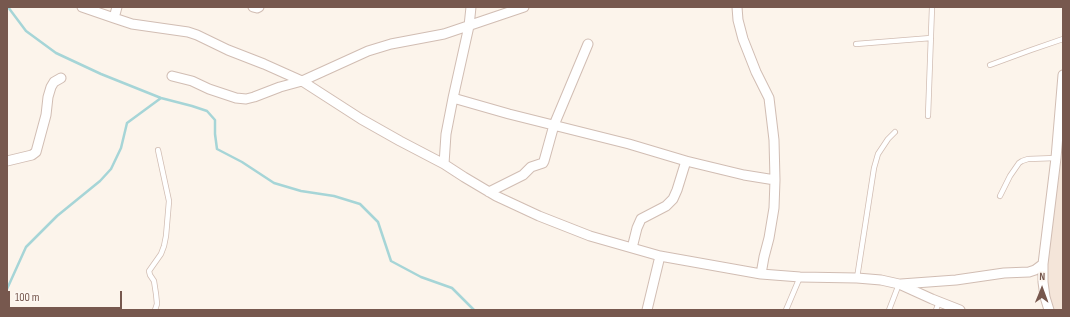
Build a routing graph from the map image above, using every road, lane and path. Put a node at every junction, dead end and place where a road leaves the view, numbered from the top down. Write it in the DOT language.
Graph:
graph roads {
  1 [pos="82,7"];
  2 [pos="117,7"];
  3 [pos="253,7"];
  4 [pos="259,7"];
  5 [pos="471,7"];
  6 [pos="524,7"];
  7 [pos="737,7"];
  8 [pos="932,7"];
  9 [pos="114,18"];
  10 [pos="469,26"];
  11 [pos="931,38"];
  12 [pos="1063,40"];
  13 [pos="588,44"];
  14 [pos="856,44"];
  15 [pos="990,65"];
  16 [pos="1063,75"];
  17 [pos="172,76"];
  18 [pos="61,78"];
  19 [pos="302,81"];
  20 [pos="453,98"];
  21 [pos="928,116"];
  22 [pos="554,125"];
  23 [pos="895,132"];
  24 [pos="158,150"];
  25 [pos="1056,158"];
  26 [pos="7,161"];
  27 [pos="686,161"];
  28 [pos="444,164"];
  29 [pos="775,180"];
  30 [pos="490,192"];
  31 [pos="1000,196"];
  32 [pos="632,248"];
  33 [pos="660,256"];
  34 [pos="1043,264"];
  35 [pos="761,274"];
  36 [pos="800,278"];
  37 [pos="857,278"];
  38 [pos="899,284"];
  39 [pos="938,306"];
  40 [pos="155,310"];
  41 [pos="647,310"];
  42 [pos="786,310"];
  43 [pos="889,310"];
  44 [pos="960,310"];
  45 [pos="1049,310"];
  1 -- 9 [label="street"];
  2 -- 9 [label="street"];
  3 -- 4 [label="street"];
  5 -- 10 [label="street"];
  6 -- 10 [label="street"];
  7 -- 29 [label="street"];
  8 -- 11 [label="lane"];
  9 -- 19 [label="street"];
  10 -- 19 [label="street"];
  10 -- 20 [label="street"];
  11 -- 14 [label="lane"];
  11 -- 21 [label="lane"];
  12 -- 15 [label="lane"];
  13 -- 22 [label="street"];
  16 -- 25 [label="street"];
  17 -- 19 [label="street"];
  18 -- 26 [label="street"];
  19 -- 28 [label="street"];
  20 -- 22 [label="street"];
  20 -- 28 [label="street"];
  22 -- 27 [label="street"];
  22 -- 30 [label="street"];
  23 -- 37 [label="lane"];
  24 -- 40 [label="lane"];
  25 -- 31 [label="lane"];
  25 -- 34 [label="street"];
  27 -- 29 [label="street"];
  27 -- 32 [label="street"];
  28 -- 30 [label="street"];
  29 -- 35 [label="street"];
  30 -- 32 [label="street"];
  32 -- 33 [label="street"];
  33 -- 35 [label="street"];
  33 -- 41 [label="street"];
  34 -- 38 [label="street"];
  34 -- 45 [label="street"];
  35 -- 36 [label="street"];
  36 -- 37 [label="street"];
  36 -- 42 [label="lane"];
  37 -- 38 [label="street"];
  38 -- 39 [label="street"];
  38 -- 43 [label="lane"];
  39 -- 44 [label="street"];
}
